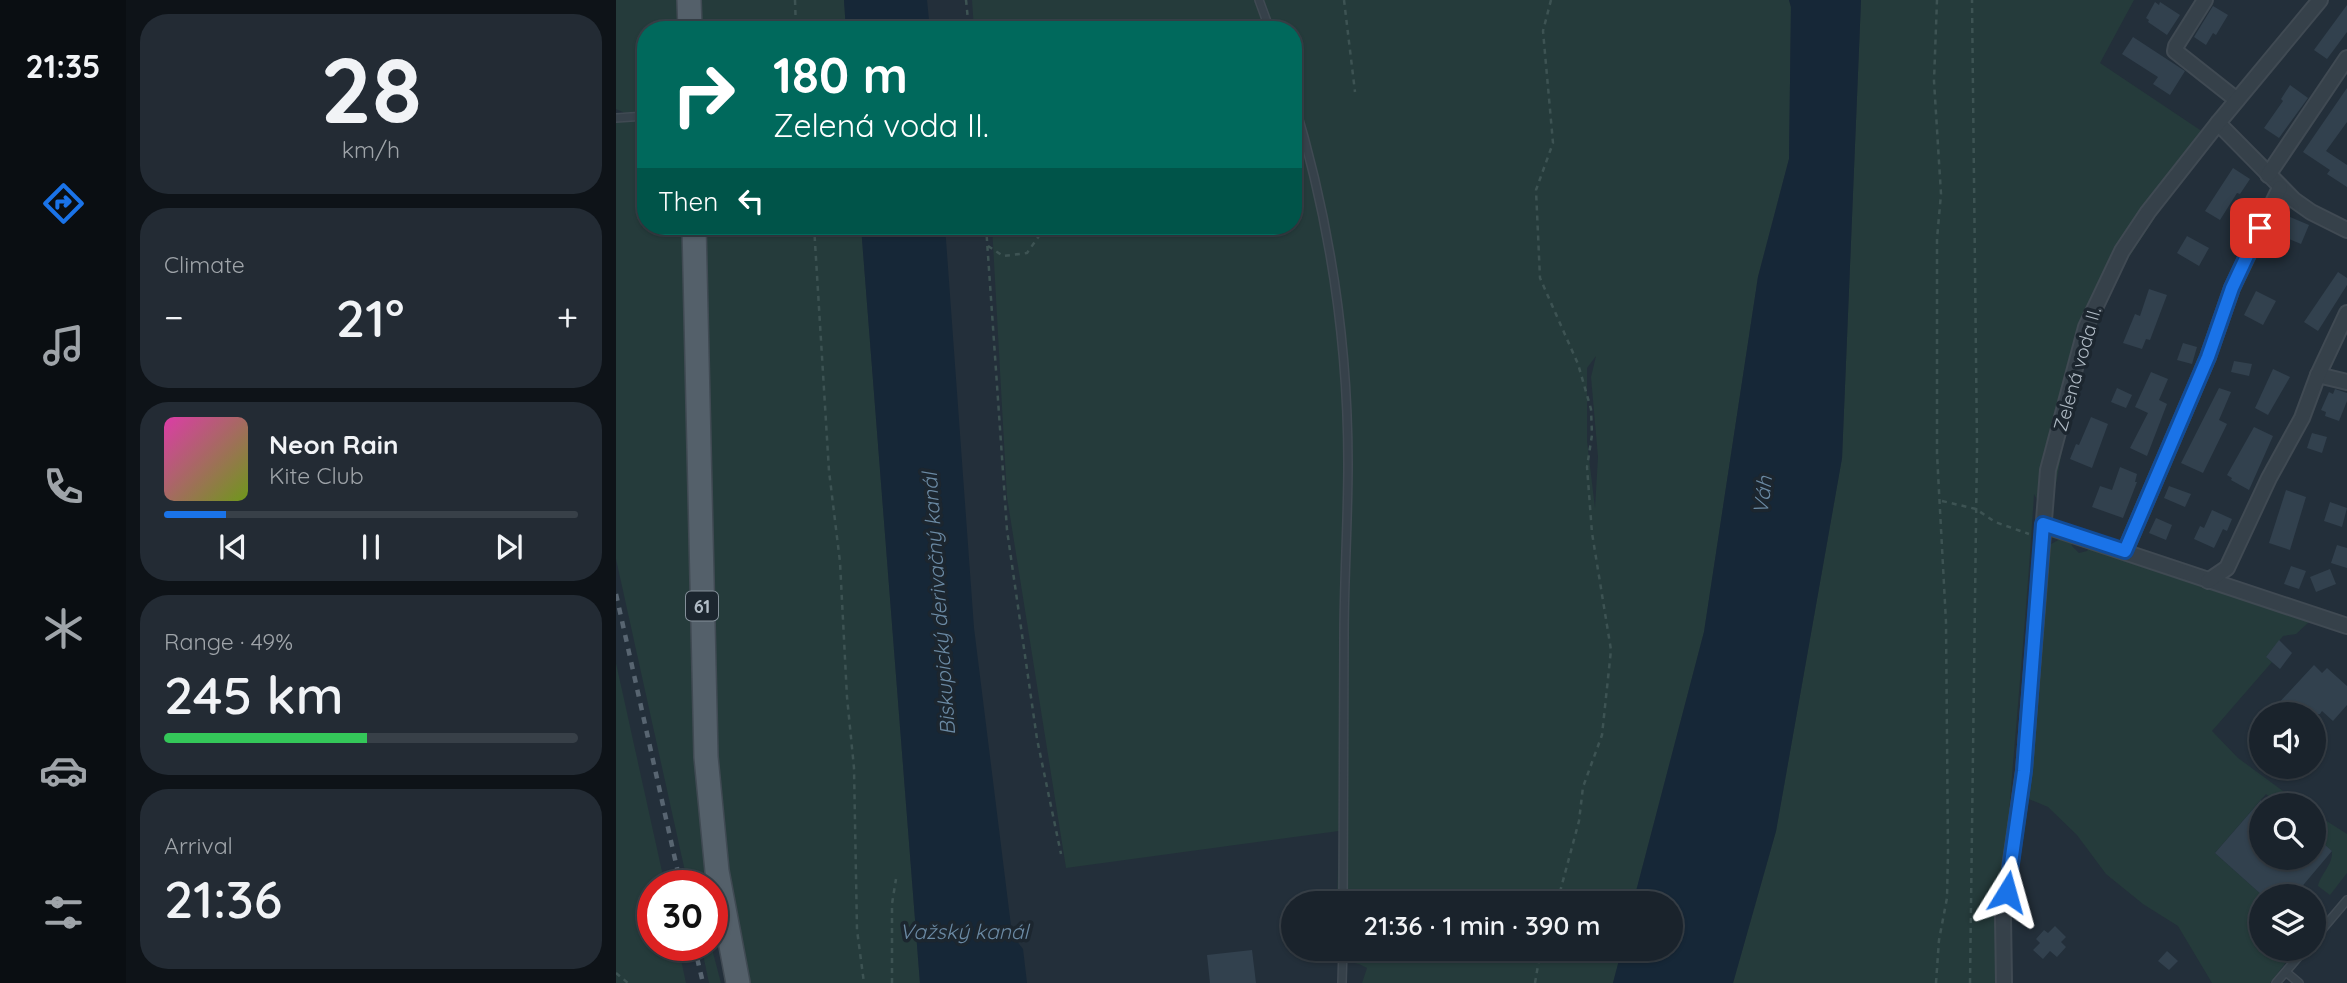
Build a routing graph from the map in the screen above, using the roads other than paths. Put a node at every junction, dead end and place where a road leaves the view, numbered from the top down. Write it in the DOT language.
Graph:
graph roads {
  1 [pos="689,0"];
  2 [pos="1259,0"];
  3 [pos="2205,0"];
  4 [pos="2320,0"];
  5 [pos="690,21"];
  6 [pos="1267,21"];
  7 [pos="2347,58"];
  8 [pos="2237,100"];
  9 [pos="637,117"];
  10 [pos="616,118"];
  11 [pos="2218,123"];
  12 [pos="1302,131"];
  13 [pos="2268,175"];
  14 [pos="2280,187"];
  15 [pos="2347,230"];
  16 [pos="694,235"];
  17 [pos="2347,313"];
  18 [pos="2318,375"];
  19 [pos="2347,383"];
  20 [pos="2043,531"];
  21 [pos="2125,551"];
  22 [pos="2227,568"];
  23 [pos="2208,581"];
  24 [pos="2234,589"];
  25 [pos="2346,621"];
  26 [pos="1343,891"];
  27 [pos="2347,900"];
  28 [pos="2326,925"];
  29 [pos="1343,961"];
  30 [pos="2295,961"];
  31 [pos="2286,971"];
  32 [pos="738,983"];
  33 [pos="1342,983"];
  34 [pos="2004,983"];
  35 [pos="2276,983"];
  36 [pos="2299,983"];
  1 -- 5 [label="main road"];
  2 -- 6 [label="lane"];
  3 -- 8 [label="street"];
  4 -- 8 [label="street, Zelená voda II."];
  7 -- 13 [label="street"];
  8 -- 11 [label="street, Zelená voda II."];
  9 -- 10 [label="lane"];
  11 -- 13 [label="street"];
  11 -- 20 [label="street, Zelená voda II."];
  12 -- 26 [label="lane"];
  13 -- 14 [label="street"];
  14 -- 15 [label="street"];
  14 -- 21 [label="street"];
  16 -- 32 [label="main road, 61"];
  17 -- 18 [label="street"];
  18 -- 19 [label="street"];
  18 -- 22 [label="street"];
  20 -- 21 [label="street"];
  20 -- 34 [label="street, Zelená voda II."];
  21 -- 23 [label="street"];
  22 -- 23 [label="street"];
  22 -- 24 [label="street"];
  23 -- 24 [label="street"];
  24 -- 25 [label="street"];
  27 -- 28 [label="lane"];
  29 -- 33 [label="lane"];
  30 -- 31 [label="lane"];
  31 -- 35 [label="lane"];
  31 -- 36 [label="lane"];
}
